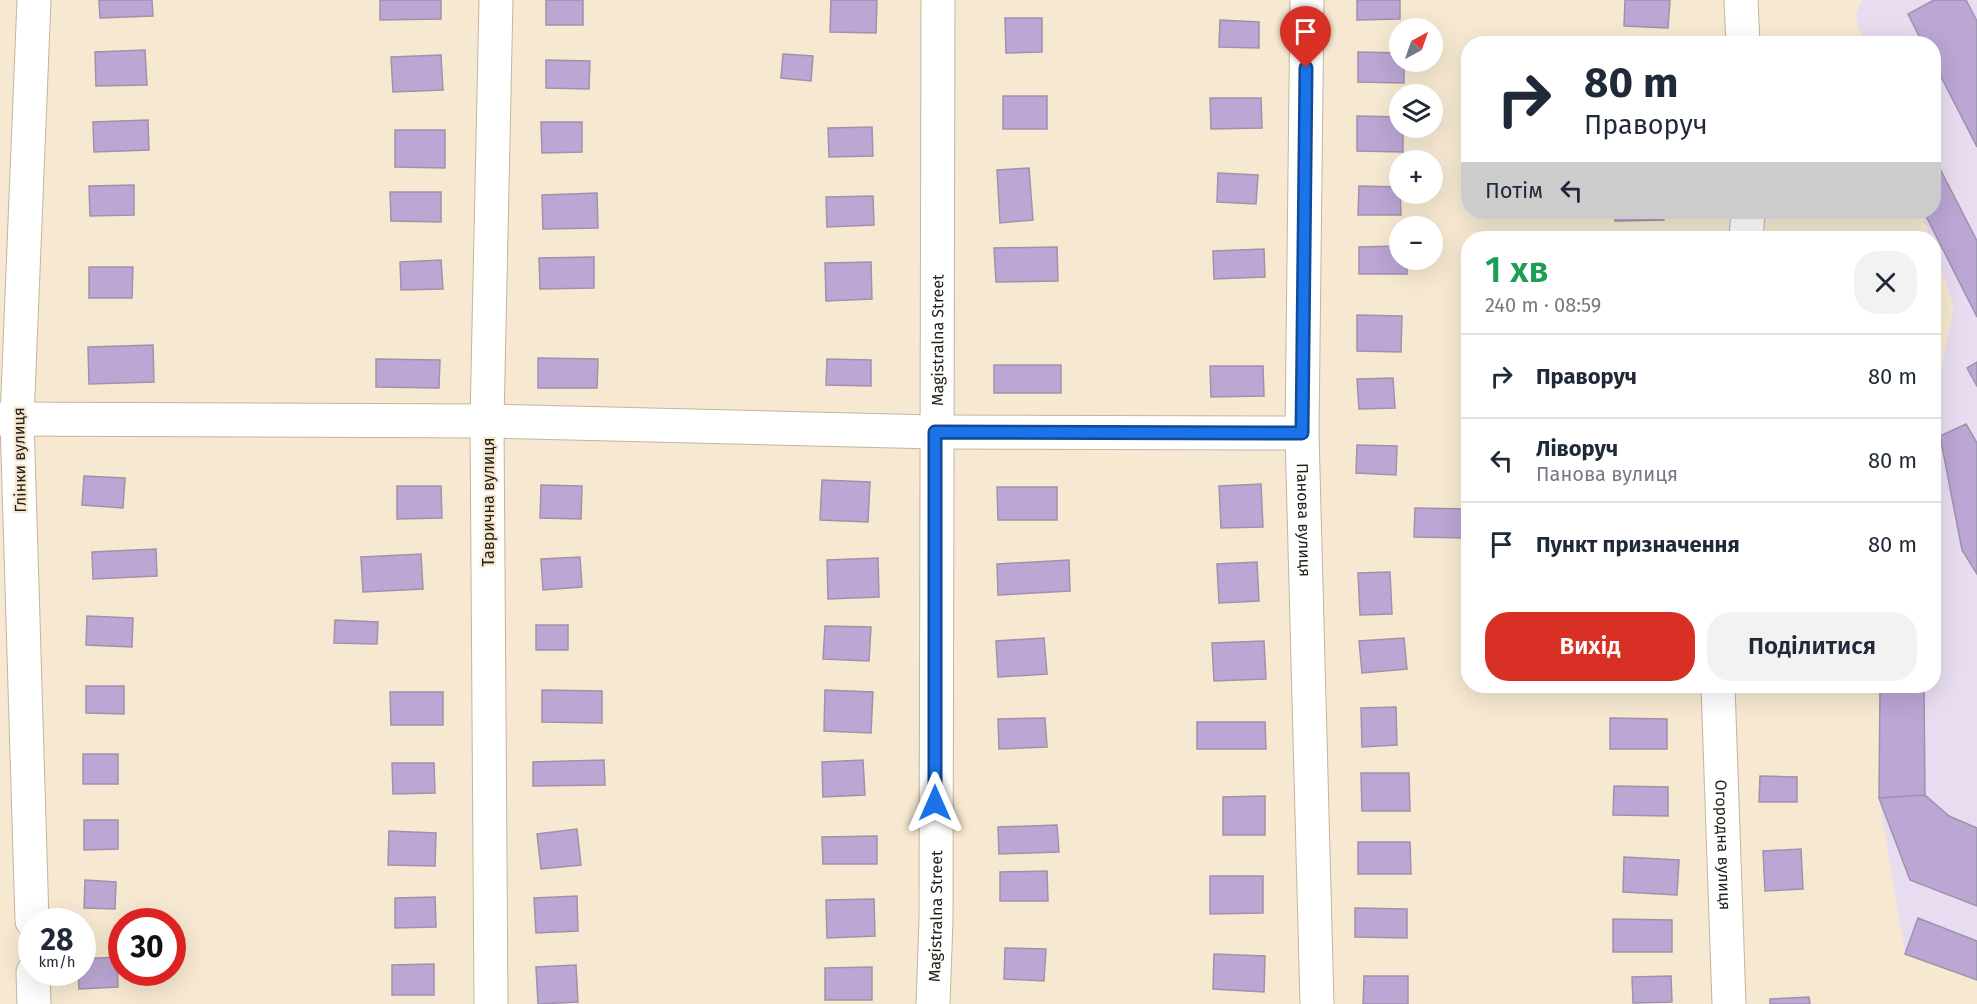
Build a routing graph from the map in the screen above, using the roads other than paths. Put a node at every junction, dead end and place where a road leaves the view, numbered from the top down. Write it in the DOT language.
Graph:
graph roads {
  1 [pos="34,0"];
  2 [pos="496,0"];
  3 [pos="938,0"];
  4 [pos="1307,0"];
  5 [pos="1741,0"];
  6 [pos="1743,36"];
  7 [pos="9,419"];
  8 [pos="487,421"];
  9 [pos="935,432"];
  10 [pos="1302,433"];
  11 [pos="1718,693"];
  12 [pos="31,908"];
  13 [pos="33,986"];
  14 [pos="34,1004"];
  15 [pos="490,1004"];
  16 [pos="933,1004"];
  17 [pos="1317,1004"];
  18 [pos="1729,1004"];
  1 -- 7 [label="street, Глінки вулиця"];
  2 -- 8 [label="street, Таврична вулиця"];
  3 -- 9 [label="street, Magistralna Street"];
  4 -- 10 [label="street, Панова вулиця"];
  5 -- 6 [label="street"];
  7 -- 8 [label="street"];
  7 -- 12 [label="street, Глінки вулиця"];
  8 -- 9 [label="street"];
  8 -- 15 [label="street, Таврична вулиця"];
  9 -- 10 [label="street"];
  9 -- 16 [label="street, Magistralna Street"];
  10 -- 17 [label="street, Панова вулиця"];
  11 -- 18 [label="street, Огородна вулиця"];
  13 -- 14 [label="street"];
}
